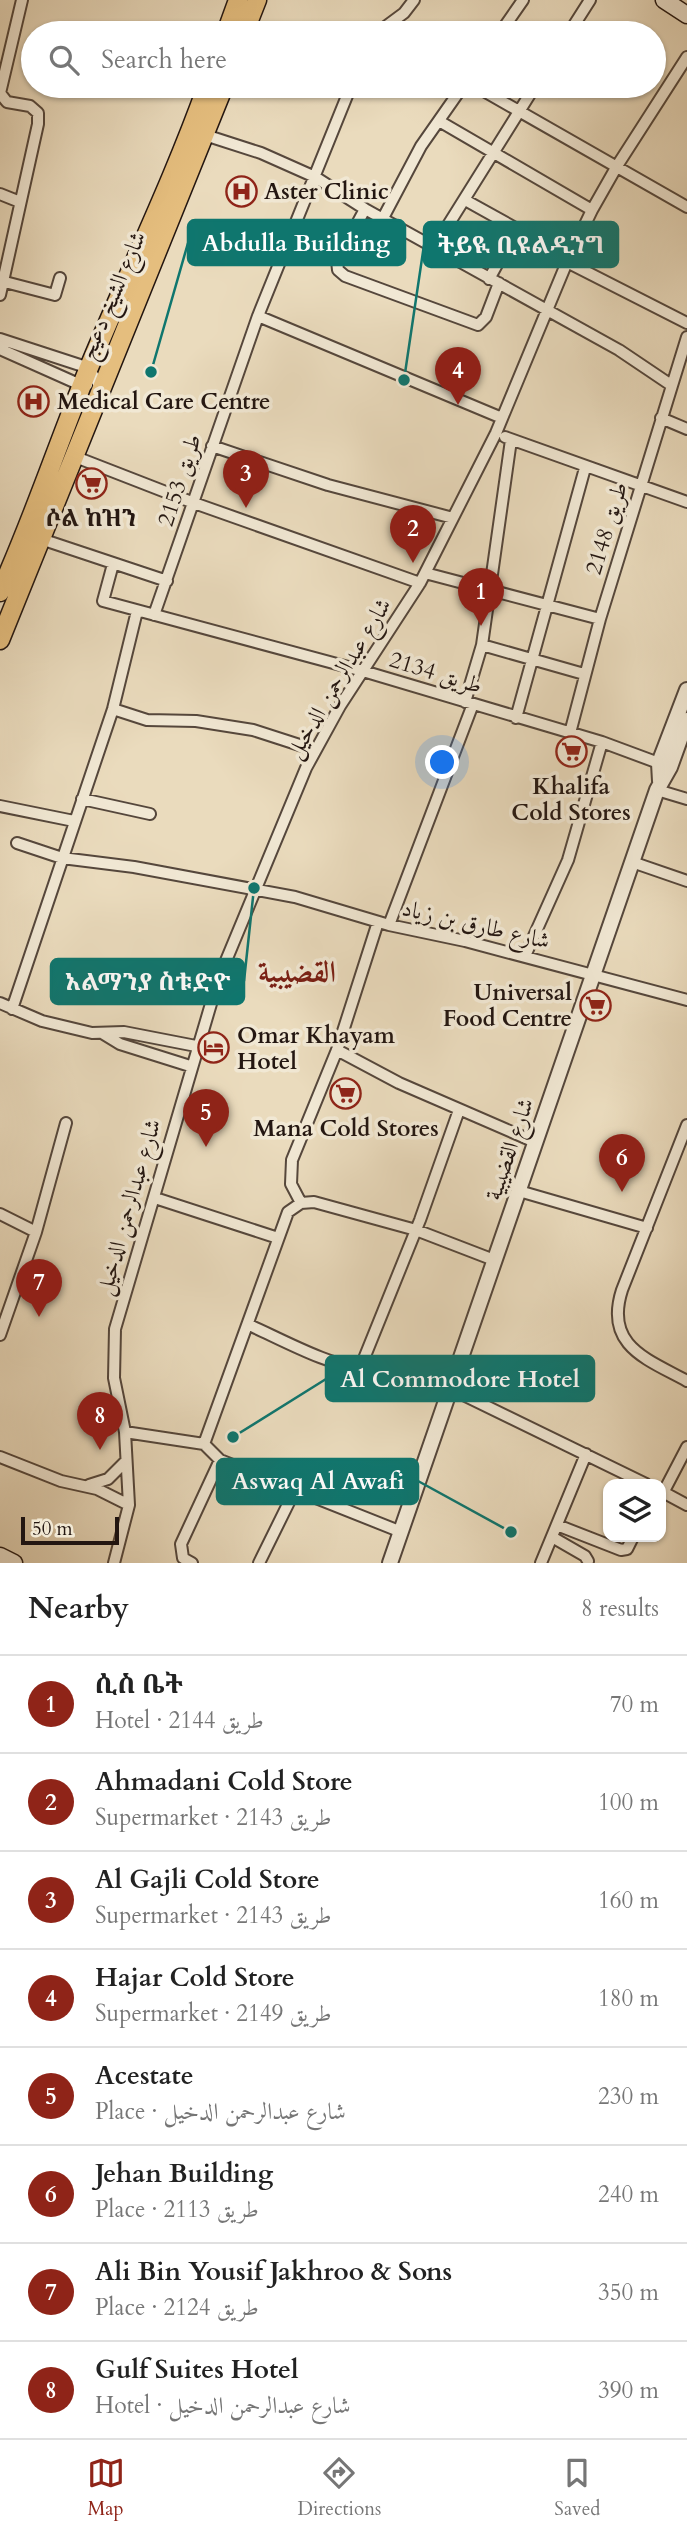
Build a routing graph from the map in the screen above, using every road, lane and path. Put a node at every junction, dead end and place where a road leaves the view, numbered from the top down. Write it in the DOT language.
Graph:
graph roads {
  1 [pos="22,0"];
  2 [pos="238,0"];
  3 [pos="257,0"];
  4 [pos="414,0"];
  5 [pos="523,0"];
  6 [pos="590,0"];
  7 [pos="664,0"];
  8 [pos="687,15"];
  9 [pos="230,21"];
  10 [pos="249,21"];
  11 [pos="393,21"];
  12 [pos="508,21"];
  13 [pos="577,21"];
  14 [pos="0,38"];
  15 [pos="13,41"];
  16 [pos="687,57"];
  17 [pos="666,90"];
  18 [pos="203,98"];
  19 [pos="219,98"];
  20 [pos="346,98"];
  21 [pos="455,98"];
  22 [pos="496,98"];
  23 [pos="527,98"];
  24 [pos="661,98"];
  25 [pos="519,111"];
  26 [pos="439,121"];
  27 [pos="205,135"];
  28 [pos="492,152"];
  29 [pos="617,166"];
  30 [pos="315,177"];
  31 [pos="0,194"];
  32 [pos="465,200"];
  33 [pos="20,202"];
  34 [pos="687,207"];
  35 [pos="365,209"];
  36 [pos="592,210"];
  37 [pos="383,218"];
  38 [pos="516,230"];
  39 [pos="435,246"];
  40 [pos="568,260"];
  41 [pos="60,278"];
  42 [pos="494,281"];
  43 [pos="5,282"];
  44 [pos="0,295"];
  45 [pos="547,313"];
  46 [pos="258,316"];
  47 [pos="687,323"];
  48 [pos="687,337"];
  49 [pos="0,339"];
  50 [pos="0,349"];
  51 [pos="95,379"];
  52 [pos="671,385"];
  53 [pos="502,418"];
  54 [pos="661,418"];
  55 [pos="687,429"];
  56 [pos="496,433"];
  57 [pos="511,440"];
  58 [pos="212,446"];
  59 [pos="73,456"];
  60 [pos="585,468"];
  61 [pos="642,485"];
  62 [pos="687,502"];
  63 [pos="194,503"];
  64 [pos="453,517"];
  65 [pos="41,539"];
  66 [pos="113,564"];
  67 [pos="423,578"];
  68 [pos="167,581"];
  69 [pos="491,588"];
  70 [pos="0,592"];
  71 [pos="549,604"];
  72 [pos="137,611"];
  73 [pos="154,615"];
  74 [pos="600,619"];
  75 [pos="0,640"];
  76 [pos="482,645"];
  77 [pos="534,661"];
  78 [pos="363,671"];
  79 [pos="584,674"];
  80 [pos="687,690"];
  81 [pos="469,703"];
  82 [pos="113,709"];
  83 [pos="516,719"];
  84 [pos="687,720"];
  85 [pos="570,733"];
  86 [pos="602,742"];
  87 [pos="315,750"];
  88 [pos="665,765"];
  89 [pos="658,786"];
  90 [pos="82,799"];
  91 [pos="687,799"];
  92 [pos="0,806"];
  93 [pos="150,814"];
  94 [pos="74,821"];
  95 [pos="18,843"];
  96 [pos="62,858"];
  97 [pos="632,862"];
  98 [pos="687,881"];
  99 [pos="255,890"];
  100 [pos="383,923"];
  101 [pos="525,956"];
  102 [pos="592,974"];
  103 [pos="687,1000"];
  104 [pos="0,1003"];
  105 [pos="12,1009"];
  106 [pos="102,1033"];
  107 [pos="196,1046"];
  108 [pos="337,1050"];
  109 [pos="190,1066"];
  110 [pos="459,1110"];
  111 [pos="66,1123"];
  112 [pos="687,1126"];
  113 [pos="536,1142"];
  114 [pos="519,1191"];
  115 [pos="155,1198"];
  116 [pos="301,1203"];
  117 [pos="0,1214"];
  118 [pos="647,1228"];
  119 [pos="416,1230"];
  120 [pos="36,1232"];
  121 [pos="278,1238"];
  122 [pos="494,1260"];
  123 [pos="249,1325"];
  124 [pos="1,1330"];
  125 [pos="687,1381"];
  126 [pos="449,1388"];
  127 [pos="125,1432"];
  128 [pos="204,1444"];
  129 [pos="687,1447"];
  130 [pos="586,1454"];
  131 [pos="0,1457"];
  132 [pos="220,1460"];
  133 [pos="126,1461"];
  134 [pos="636,1479"];
  135 [pos="666,1485"];
  136 [pos="86,1486"];
  137 [pos="295,1490"];
  138 [pos="666,1494"];
  139 [pos="129,1505"];
  140 [pos="687,1505"];
  141 [pos="556,1525"];
  142 [pos="399,1531"];
  143 [pos="552,1537"];
  144 [pos="630,1542"];
  145 [pos="0,1556"];
  146 [pos="589,1562"];
  147 [pos="14,1563"];
  148 [pos="114,1563"];
  149 [pos="191,1563"];
  150 [pos="259,1563"];
  151 [pos="390,1563"];
  152 [pos="399,1563"];
  153 [pos="541,1563"];
  1 -- 15 [label="street"];
  2 -- 9 [label="main road"];
  3 -- 10 [label="main road"];
  4 -- 11 [label="street"];
  5 -- 12 [label="street"];
  6 -- 13 [label="street"];
  7 -- 8 [label="main road"];
  14 -- 15 [label="street"];
  15 -- 33 [label="street"];
  16 -- 17 [label="street, شارع عبدالرحمن الدخيل"];
  18 -- 51 [label="main road, شارع الشيخ دعيج"];
  19 -- 27 [label="main road, شارع الشيخ دعيج"];
  20 -- 30 [label="street, طريق 2153"];
  21 -- 26 [label="street"];
  22 -- 25 [label="street"];
  23 -- 25 [label="street"];
  24 -- 29 [label="street, شارع عبدالرحمن الدخيل"];
  25 -- 28 [label="street"];
  25 -- 29 [label="street"];
  26 -- 28 [label="street"];
  26 -- 37 [label="street"];
  27 -- 30 [label="street"];
  27 -- 51 [label="main road, شارع الشيخ دعيج"];
  28 -- 32 [label="street"];
  28 -- 36 [label="street"];
  29 -- 34 [label="street"];
  29 -- 36 [label="street, شارع عبدالرحمن الدخيل"];
  30 -- 35 [label="street"];
  30 -- 46 [label="street, طريق 2153"];
  31 -- 33 [label="street"];
  32 -- 38 [label="street"];
  32 -- 39 [label="street"];
  33 -- 43 [label="street"];
  35 -- 37 [label="street"];
  35 -- 42 [label="street"];
  36 -- 40 [label="street, شارع عبدالرحمن الدخيل"];
  37 -- 39 [label="street"];
  38 -- 40 [label="street"];
  38 -- 42 [label="street"];
  39 -- 42 [label="street"];
  40 -- 45 [label="street, شارع عبدالرحمن الدخيل"];
  40 -- 47 [label="street"];
  41 -- 43 [label="street"];
  42 -- 45 [label="street"];
  43 -- 44 [label="street"];
  45 -- 52 [label="street"];
  45 -- 53 [label="street, شارع عبدالرحمن الدخيل"];
  46 -- 53 [label="street"];
  46 -- 58 [label="street, طريق 2153"];
  48 -- 52 [label="street, طريق 2148"];
  49 -- 51 [label="street"];
  50 -- 51 [label="street"];
  51 -- 59 [label="main road, شارع الشيخ دعيج"];
  51 -- 70 [label="main road, شارع الشيخ دعيج"];
  52 -- 54 [label="street, طريق 2148"];
  53 -- 56 [label="street, شارع عبدالرحمن الدخيل"];
  54 -- 55 [label="street"];
  54 -- 61 [label="street, طريق 2148"];
  56 -- 57 [label="street"];
  56 -- 64 [label="street, شارع عبدالرحمن الدخيل"];
  57 -- 60 [label="street"];
  57 -- 69 [label="street"];
  58 -- 63 [label="street, طريق 2153"];
  58 -- 64 [label="street"];
  59 -- 63 [label="street"];
  59 -- 65 [label="main road, شارع الشيخ دعيج"];
  60 -- 61 [label="street"];
  60 -- 71 [label="street"];
  61 -- 62 [label="street"];
  61 -- 74 [label="street, طريق 2148"];
  63 -- 67 [label="street"];
  63 -- 68 [label="street, طريق 2153"];
  64 -- 67 [label="street, شارع عبدالرحمن الدخيل"];
  65 -- 66 [label="street"];
  65 -- 75 [label="main road, شارع الشيخ دعيج"];
  66 -- 68 [label="street"];
  66 -- 72 [label="street, طريق 2134"];
  67 -- 69 [label="street"];
  67 -- 78 [label="street, شارع عبدالرحمن الدخيل"];
  68 -- 73 [label="street, طريق 2153"];
  69 -- 71 [label="street"];
  69 -- 76 [label="street"];
  71 -- 74 [label="street"];
  71 -- 77 [label="street"];
  72 -- 73 [label="street, طريق 2134"];
  72 -- 82 [label="street"];
  73 -- 78 [label="street, طريق 2134"];
  74 -- 79 [label="street, طريق 2148"];
  76 -- 77 [label="street"];
  76 -- 81 [label="street"];
  77 -- 79 [label="street"];
  77 -- 83 [label="street"];
  78 -- 81 [label="street, طريق 2134"];
  78 -- 87 [label="street, شارع عبدالرحمن الدخيل"];
  79 -- 85 [label="street, طريق 2148"];
  80 -- 88 [label="street, شارع القضيبية"];
  81 -- 83 [label="street, طريق 2134"];
  81 -- 100 [label="street"];
  82 -- 87 [label="street"];
  82 -- 90 [label="street"];
  83 -- 85 [label="street, طريق 2134"];
  84 -- 88 [label="street, شارع القضيبية"];
  85 -- 86 [label="street, طريق 2134"];
  86 -- 88 [label="street, طريق 2134"];
  86 -- 101 [label="street"];
  87 -- 99 [label="street, شارع عبدالرحمن الدخيل"];
  88 -- 89 [label="street, شارع القضيبية"];
  89 -- 91 [label="street"];
  89 -- 97 [label="street, شارع القضيبية"];
  90 -- 93 [label="street"];
  90 -- 94 [label="street"];
  92 -- 94 [label="street"];
  94 -- 96 [label="street"];
  95 -- 96 [label="street, شارع طارق بن زياد"];
  96 -- 99 [label="street, شارع طارق بن زياد"];
  96 -- 105 [label="street"];
  97 -- 98 [label="street"];
  97 -- 102 [label="street, شارع القضيبية"];
  99 -- 100 [label="street, شارع طارق بن زياد"];
  99 -- 107 [label="street, شارع عبدالرحمن الدخيل"];
  100 -- 101 [label="street, شارع طارق بن زياد"];
  100 -- 108 [label="street"];
  101 -- 102 [label="street, شارع طارق بن زياد"];
  102 -- 103 [label="street, شارع طارق بن زياد"];
  102 -- 113 [label="street, شارع القضيبية"];
  104 -- 105 [label="street"];
  105 -- 106 [label="street"];
  106 -- 107 [label="street"];
  106 -- 109 [label="street"];
  107 -- 109 [label="street, شارع عبدالرحمن الدخيل"];
  108 -- 110 [label="street"];
  108 -- 116 [label="street"];
  109 -- 115 [label="street, شارع عبدالرحمن الدخيل"];
  110 -- 113 [label="street"];
  110 -- 119 [label="street"];
  111 -- 120 [label="street"];
  112 -- 118 [label="street"];
  113 -- 114 [label="street, شارع القضيبية"];
  114 -- 118 [label="street"];
  114 -- 122 [label="street, شارع القضيبية"];
  115 -- 121 [label="street"];
  115 -- 127 [label="street, شارع عبدالرحمن الدخيل"];
  116 -- 119 [label="street"];
  116 -- 121 [label="street"];
  117 -- 120 [label="street"];
  118 -- 125 [label="street"];
  119 -- 122 [label="street"];
  119 -- 123 [label="street"];
  120 -- 124 [label="street"];
  121 -- 123 [label="street"];
  122 -- 126 [label="street, شارع القضيبية"];
  123 -- 128 [label="street"];
  126 -- 130 [label="street"];
  126 -- 142 [label="street, شارع القضيبية"];
  127 -- 128 [label="street"];
  127 -- 133 [label="street, شارع عبدالرحمن الدخيل"];
  128 -- 132 [label="street"];
  129 -- 135 [label="street"];
  130 -- 134 [label="street"];
  130 -- 141 [label="street"];
  131 -- 136 [label="street"];
  132 -- 137 [label="street"];
  132 -- 149 [label="street"];
  133 -- 136 [label="street"];
  133 -- 139 [label="street, شارع عبدالرحمن الدخيل"];
  136 -- 139 [label="street"];
  137 -- 142 [label="street"];
  137 -- 150 [label="street"];
  138 -- 140 [label="street"];
  139 -- 148 [label="street, شارع عبدالرحمن الدخيل"];
  141 -- 143 [label="street"];
  141 -- 144 [label="street"];
  142 -- 151 [label="street, شارع القضيبية"];
  142 -- 152 [label="street, شارع القضيبية"];
  143 -- 146 [label="street"];
  143 -- 153 [label="street"];
  145 -- 147 [label="main road"];
}
